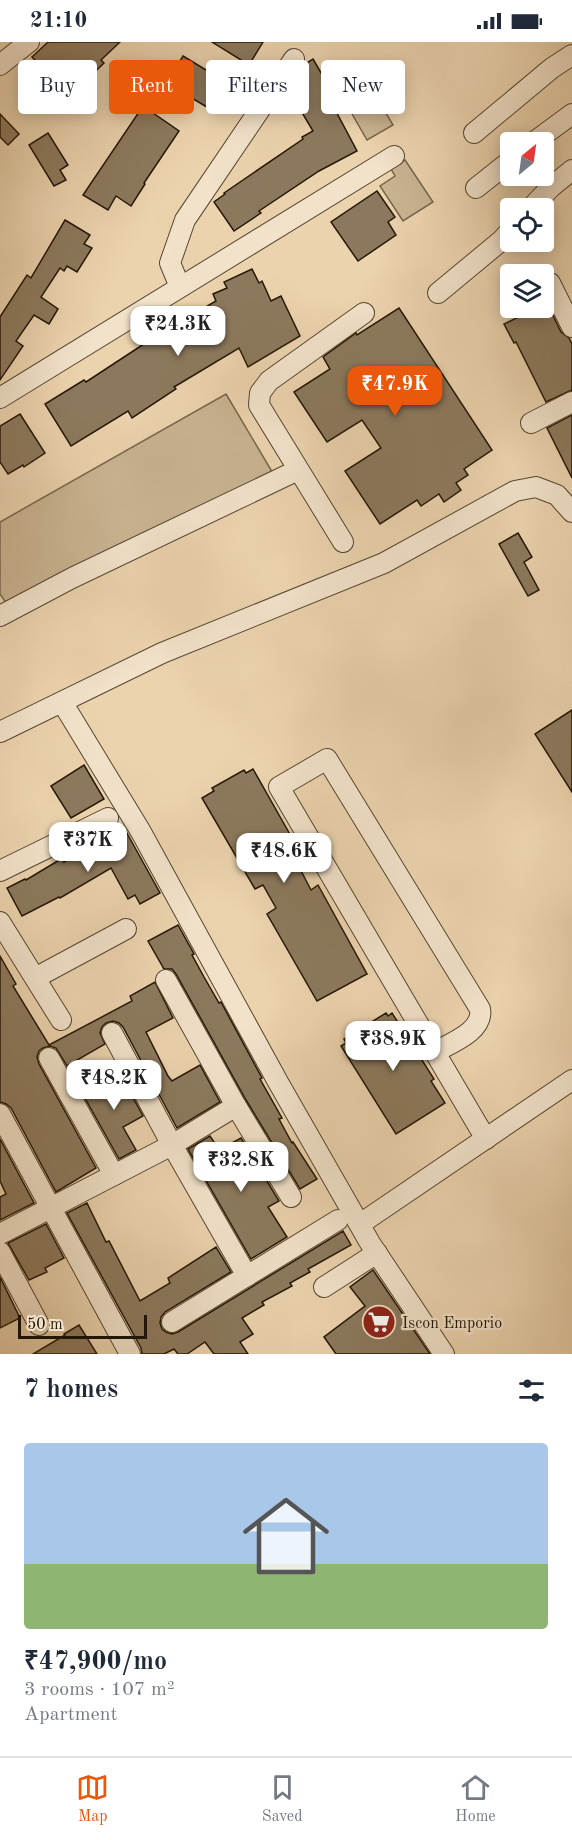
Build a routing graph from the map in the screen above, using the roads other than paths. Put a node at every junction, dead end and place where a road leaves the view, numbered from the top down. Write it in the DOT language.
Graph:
graph roads {
  1 [pos="29,42"];
  2 [pos="572,56"];
  3 [pos="294,59"];
  4 [pos="0,65"];
  5 [pos="572,114"];
  6 [pos="548,132"];
  7 [pos="474,133"];
  8 [pos="394,156"];
  9 [pos="500,169"];
  10 [pos="572,170"];
  11 [pos="476,188"];
  12 [pos="540,198"];
  13 [pos="500,240"];
  14 [pos="180,287"];
  15 [pos="554,291"];
  16 [pos="438,293"];
  17 [pos="364,314"];
  18 [pos="572,327"];
  19 [pos="0,398"];
  20 [pos="572,402"];
  21 [pos="531,423"];
  22 [pos="298,470"];
  23 [pos="572,512"];
  24 [pos="343,542"];
  25 [pos="0,616"];
  26 [pos="62,702"];
  27 [pos="0,732"];
  28 [pos="108,818"];
  29 [pos="0,871"];
  30 [pos="0,922"];
  31 [pos="126,929"];
  32 [pos="35,978"];
  33 [pos="166,980"];
  34 [pos="61,1020"];
  35 [pos="112,1033"];
  36 [pos="435,1052"];
  37 [pos="49,1058"];
  38 [pos="572,1080"];
  39 [pos="236,1106"];
  40 [pos="0,1113"];
  41 [pos="486,1139"];
  42 [pos="172,1145"];
  43 [pos="114,1174"];
  44 [pos="291,1197"];
  45 [pos="52,1207"];
  46 [pos="338,1220"];
  47 [pos="360,1224"];
  48 [pos="0,1233"];
  49 [pos="0,1252"];
  50 [pos="377,1253"];
  51 [pos="247,1276"];
  52 [pos="324,1287"];
  53 [pos="172,1322"];
  54 [pos="39,1325"];
  55 [pos="130,1354"];
  56 [pos="444,1354"];
  1 -- 4 [label="street"];
  2 -- 7 [label="street"];
  3 -- 14 [label="street"];
  5 -- 6 [label="street"];
  8 -- 14 [label="street"];
  9 -- 11 [label="street"];
  10 -- 12 [label="street"];
  13 -- 16 [label="street"];
  14 -- 19 [label="street"];
  15 -- 18 [label="street"];
  17 -- 22 [label="street"];
  20 -- 21 [label="street"];
  22 -- 24 [label="street"];
  22 -- 25 [label="street"];
  23 -- 26 [label="street"];
  26 -- 27 [label="street"];
  26 -- 47 [label="street"];
  28 -- 29 [label="street"];
  30 -- 32 [label="street"];
  31 -- 32 [label="street"];
  32 -- 34 [label="street"];
  33 -- 39 [label="street"];
  35 -- 42 [label="street"];
  36 -- 36 [label="street"];
  36 -- 41 [label="street"];
  37 -- 43 [label="street"];
  38 -- 41 [label="street"];
  39 -- 42 [label="street"];
  39 -- 44 [label="street"];
  40 -- 45 [label="street"];
  41 -- 47 [label="street"];
  42 -- 43 [label="street"];
  42 -- 51 [label="street"];
  43 -- 45 [label="street"];
  45 -- 48 [label="street"];
  45 -- 55 [label="street"];
  46 -- 51 [label="street"];
  47 -- 50 [label="street"];
  49 -- 54 [label="street"];
  50 -- 52 [label="street"];
  50 -- 56 [label="street"];
  51 -- 53 [label="street"];
}
